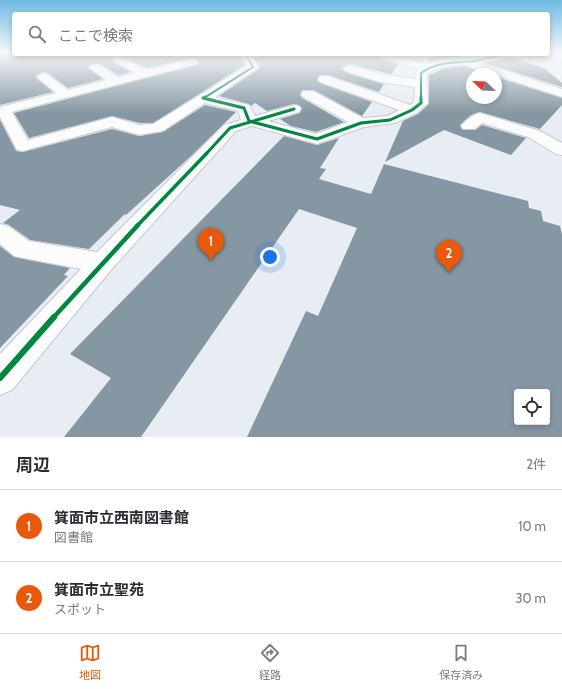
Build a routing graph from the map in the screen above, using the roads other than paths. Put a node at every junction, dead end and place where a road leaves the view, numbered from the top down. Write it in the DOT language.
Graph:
graph roads {
  1 [pos="104,73"];
  2 [pos="147,73"];
  3 [pos="244,73"];
  4 [pos="364,73"];
  5 [pos="421,73"];
  6 [pos="502,73"];
  7 [pos="141,75"];
  8 [pos="43,77"];
  9 [pos="324,79"];
  10 [pos="115,82"];
  11 [pos="421,84"];
  12 [pos="153,86"];
  13 [pos="562,93"];
  14 [pos="66,94"];
  15 [pos="203,98"];
  16 [pos="412,110"];
  17 [pos="2,111"];
  18 [pos="249,121"];
  19 [pos="362,123"];
  20 [pos="469,126"];
  21 [pos="560,145"];
  22 [pos="0,232"];
  23 [pos="102,264"];
  24 [pos="0,378"];
  1 -- 10 [label="street"];
  2 -- 7 [label="street"];
  3 -- 15 [label="street"];
  4 -- 11 [label="street"];
  5 -- 11 [label="street"];
  6 -- 13 [label="street"];
  7 -- 10 [label="street"];
  7 -- 12 [label="street"];
  8 -- 14 [label="street"];
  9 -- 16 [label="street"];
  10 -- 14 [label="street"];
  11 -- 16 [label="street"];
  14 -- 17 [label="street"];
  15 -- 17 [label="street"];
  15 -- 18 [label="street"];
  16 -- 19 [label="street"];
  18 -- 19 [label="street"];
  18 -- 19 [label="street"];
  18 -- 23 [label="street"];
  20 -- 21 [label="street"];
  22 -- 23 [label="street"];
  23 -- 24 [label="street"];
}
